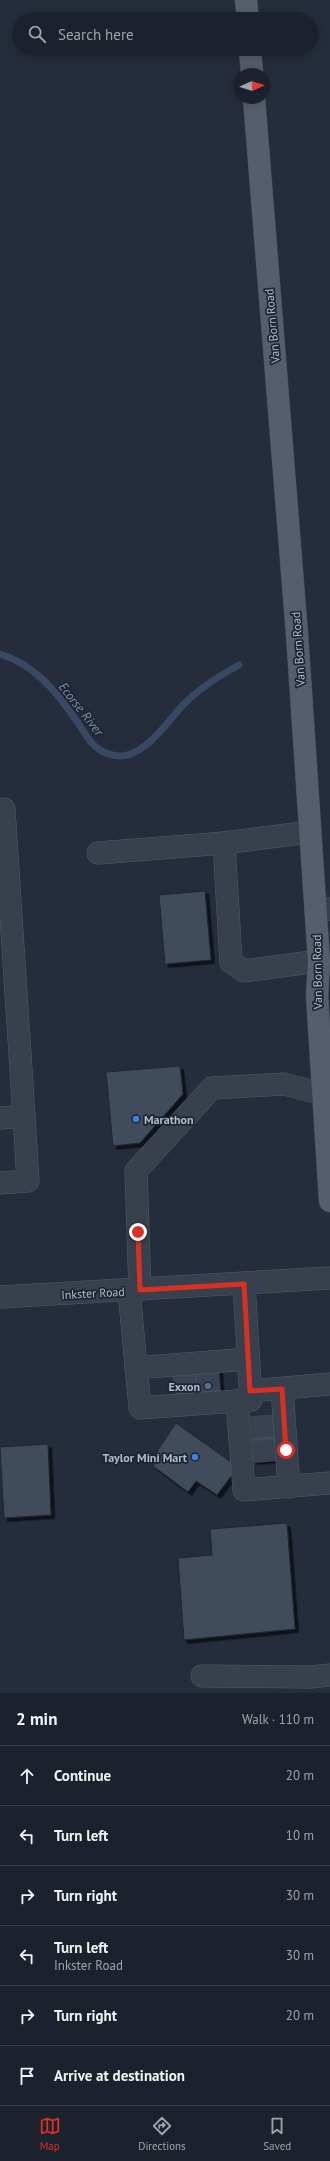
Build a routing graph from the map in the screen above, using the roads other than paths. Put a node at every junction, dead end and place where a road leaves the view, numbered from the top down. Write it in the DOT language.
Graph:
graph roads {
  1 [pos="246,0"];
  2 [pos="247,12"];
  3 [pos="251,56"];
  4 [pos="252,68"];
  5 [pos="254,104"];
  6 [pos="4,809"];
  7 [pos="310,832"];
  8 [pos="224,843"];
  9 [pos="98,853"];
  10 [pos="323,909"];
  11 [pos="319,961"];
  12 [pos="322,1094"];
  13 [pos="24,1116"];
  14 [pos="0,1118"];
  15 [pos="0,1183"];
  16 [pos="330,1201"];
  17 [pos="330,1278"];
  18 [pos="244,1284"];
  19 [pos="135,1291"];
  20 [pos="0,1297"];
  21 [pos="248,1359"];
  22 [pos="136,1368"];
  23 [pos="330,1384"];
  24 [pos="282,1389"];
  25 [pos="244,1396"];
  26 [pos="330,1483"];
  27 [pos="289,1487"];
  28 [pos="330,1675"];
  29 [pos="202,1676"];
  1 -- 2 [label="main road"];
  3 -- 4 [label="main road"];
  5 -- 7 [label="main road, Van Born Road"];
  6 -- 13 [label="street"];
  7 -- 8 [label="street"];
  7 -- 10 [label="main road, Van Born Road"];
  8 -- 9 [label="street"];
  8 -- 11 [label="street"];
  10 -- 11 [label="main road, Van Born Road"];
  11 -- 12 [label="main road, Van Born Road"];
  12 -- 16 [label="main road, Van Born Road"];
  12 -- 19 [label="street"];
  13 -- 14 [label="street"];
  13 -- 15 [label="street"];
  17 -- 18 [label="street, Inkster Road"];
  18 -- 19 [label="street, Inkster Road"];
  18 -- 21 [label="street"];
  19 -- 20 [label="street, Inkster Road"];
  19 -- 22 [label="street"];
  21 -- 22 [label="street"];
  21 -- 25 [label="street"];
  22 -- 25 [label="street"];
  23 -- 24 [label="street"];
  24 -- 25 [label="street"];
  24 -- 27 [label="street"];
  25 -- 27 [label="street"];
  26 -- 27 [label="street"];
  28 -- 29 [label="street"];
}
